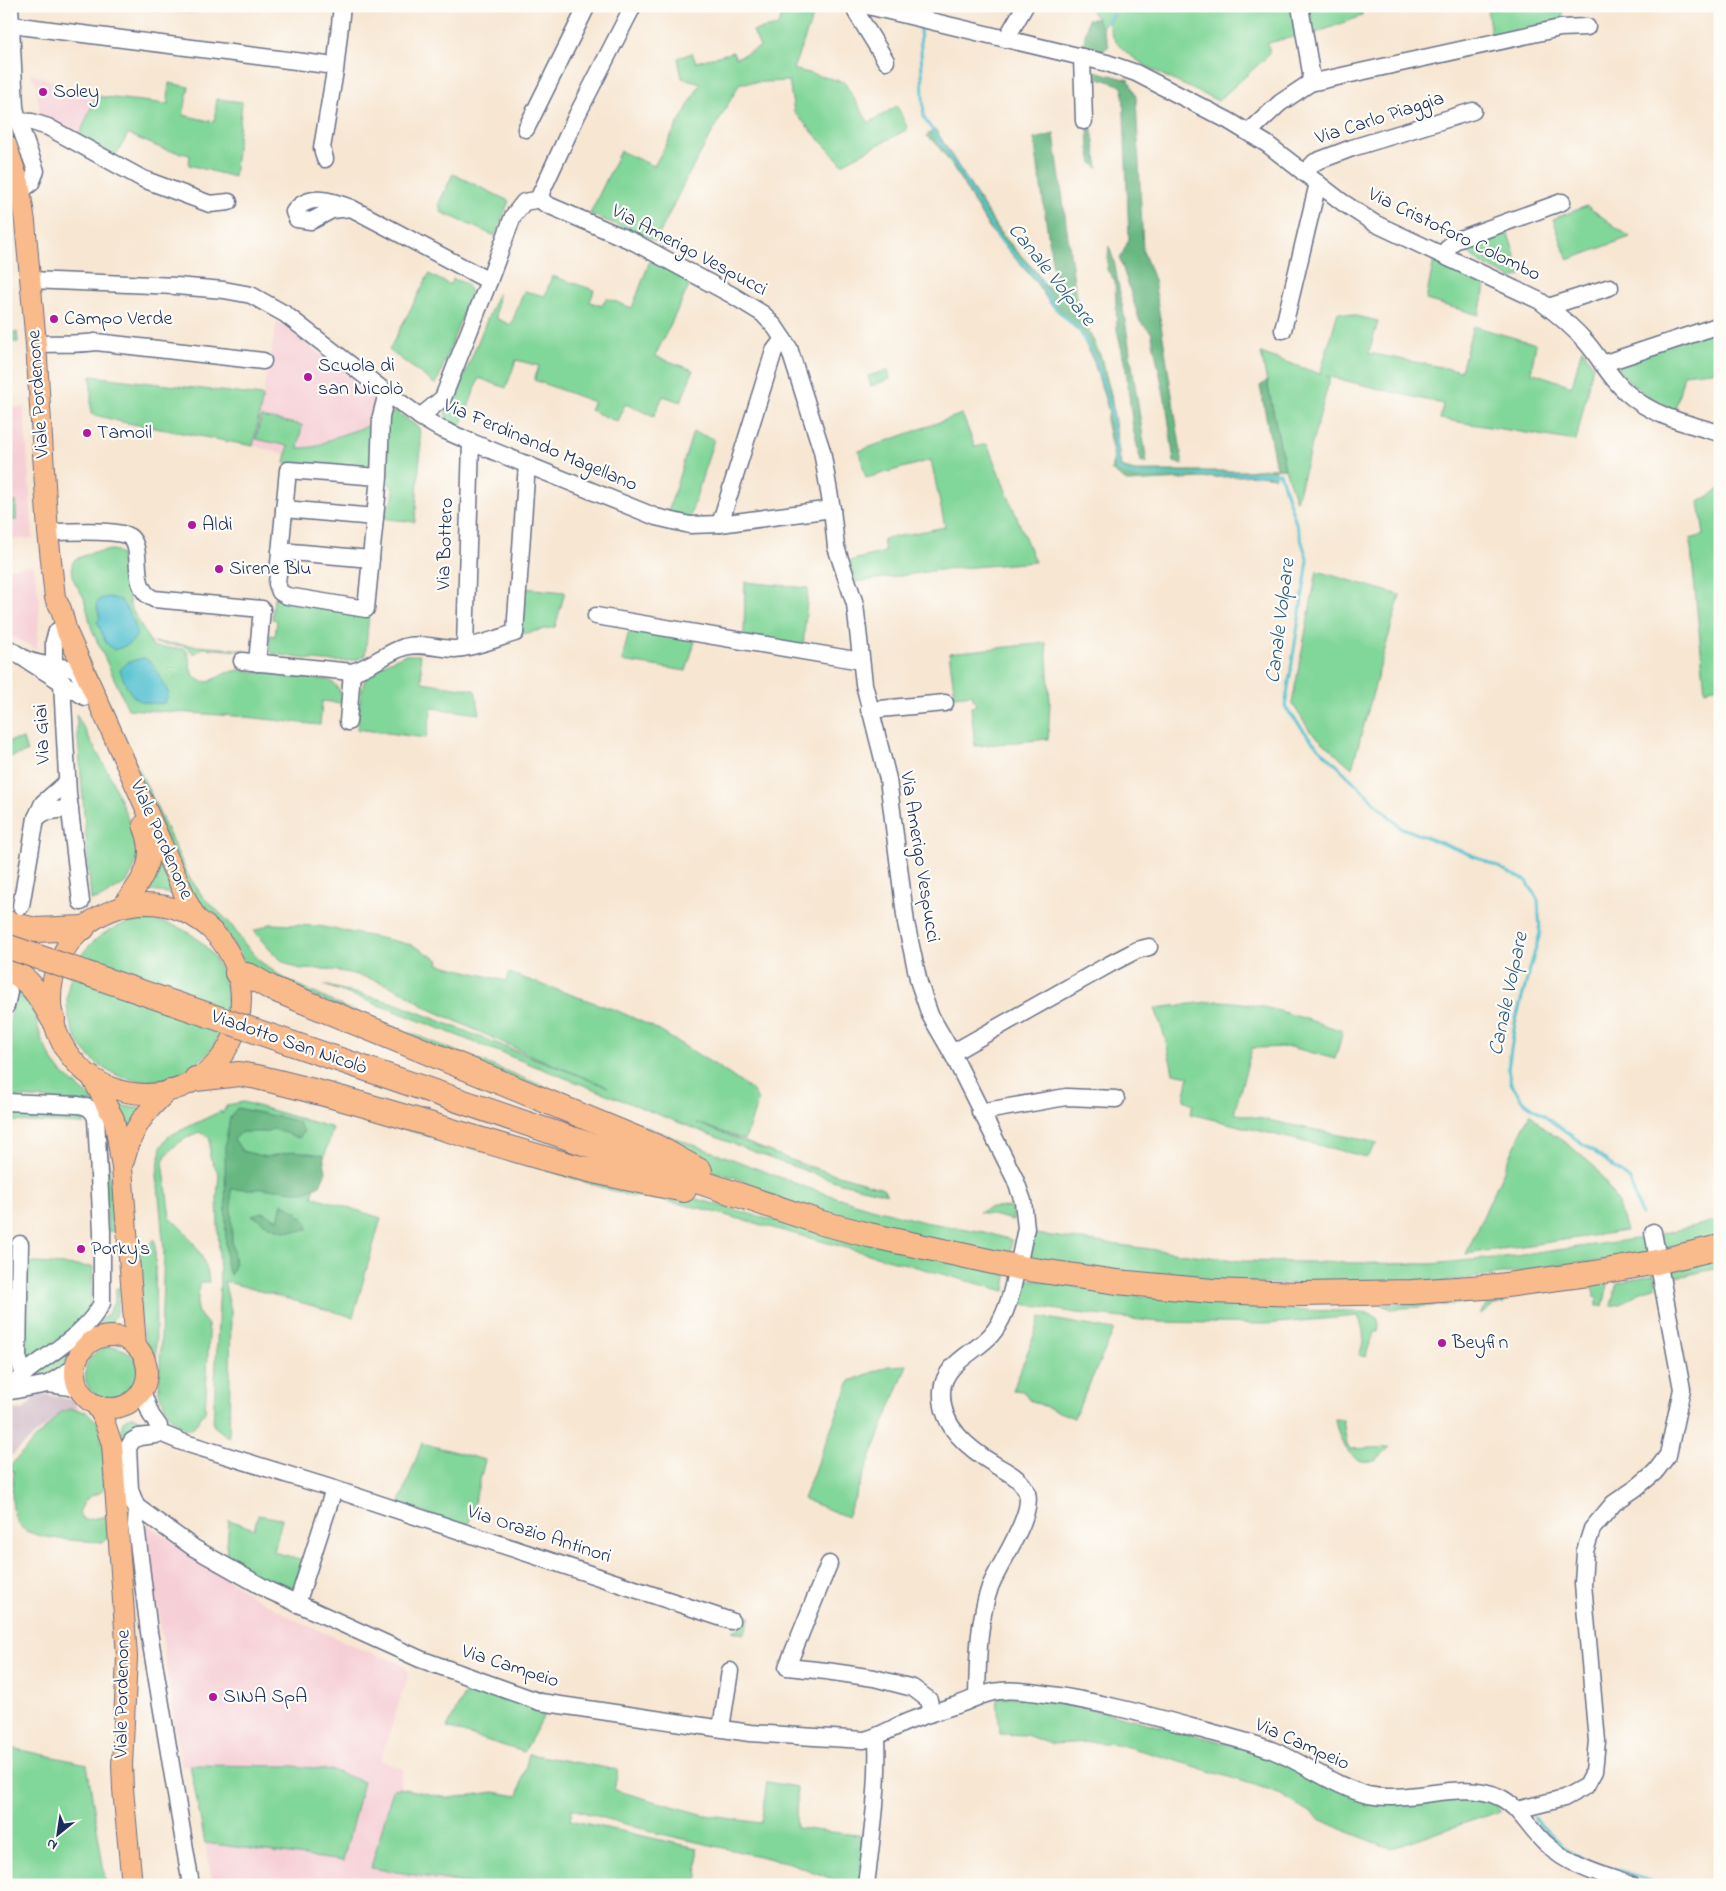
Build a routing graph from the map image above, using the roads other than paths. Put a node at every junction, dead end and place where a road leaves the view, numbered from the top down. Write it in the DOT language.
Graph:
graph roads {
  1 [pos="10,6"];
  2 [pos="342,6"];
  3 [pos="587,6"];
  4 [pos="632,6"];
  5 [pos="854,6"];
  6 [pos="868,6"];
  7 [pos="1025,6"];
  8 [pos="1300,6"];
  9 [pos="12,25"];
  10 [pos="1587,27"];
  11 [pos="1006,38"];
  12 [pos="1082,57"];
  13 [pos="886,61"];
  14 [pos="335,66"];
  15 [pos="1310,83"];
  16 [pos="1473,111"];
  17 [pos="18,121"];
  18 [pos="1084,121"];
  19 [pos="526,130"];
  20 [pos="1249,132"];
  21 [pos="6,144"];
  22 [pos="325,159"];
  23 [pos="1304,173"];
  24 [pos="1318,183"];
  25 [pos="15,186"];
  26 [pos="542,199"];
  27 [pos="229,202"];
  28 [pos="1562,202"];
  29 [pos="351,208"];
  30 [pos="1443,254"];
  31 [pos="30,280"];
  32 [pos="490,281"];
  33 [pos="1610,287"];
  34 [pos="1548,307"];
  35 [pos="1720,325"];
  36 [pos="1283,330"];
  37 [pos="783,339"];
  38 [pos="36,344"];
  39 [pos="263,361"];
  40 [pos="1602,364"];
  41 [pos="387,393"];
  42 [pos="443,398"];
  43 [pos="420,417"];
  44 [pos="439,428"];
  45 [pos="1720,433"];
  46 [pos="470,442"];
  47 [pos="527,464"];
  48 [pos="379,477"];
  49 [pos="284,509"];
  50 [pos="832,510"];
  51 [pos="375,517"];
  52 [pos="720,524"];
  53 [pos="48,532"];
  54 [pos="280,551"];
  55 [pos="371,559"];
  56 [pos="56,598"];
  57 [pos="596,616"];
  58 [pos="56,639"];
  59 [pos="6,647"];
  60 [pos="465,647"];
  61 [pos="27,660"];
  62 [pos="861,661"];
  63 [pos="352,672"];
  64 [pos="60,674"];
  65 [pos="945,704"];
  66 [pos="869,710"];
  67 [pos="348,722"];
  68 [pos="125,761"];
  69 [pos="68,795"];
  70 [pos="36,818"];
  71 [pos="81,902"];
  72 [pos="122,907"];
  73 [pos="14,914"];
  74 [pos="197,919"];
  75 [pos="82,928"];
  76 [pos="6,946"];
  77 [pos="1150,947"];
  78 [pos="6,968"];
  79 [pos="237,973"];
  80 [pos="6,985"];
  81 [pos="6,1006"];
  82 [pos="53,1019"];
  83 [pos="952,1054"];
  84 [pos="91,1076"];
  85 [pos="196,1079"];
  86 [pos="169,1090"];
  87 [pos="1116,1099"];
  88 [pos="6,1102"];
  89 [pos="980,1112"];
  90 [pos="122,1168"];
  91 [pos="761,1203"];
  92 [pos="1653,1232"];
  93 [pos="20,1244"];
  94 [pos="1720,1247"];
  95 [pos="1657,1254"];
  96 [pos="1020,1257"];
  97 [pos="1660,1271"];
  98 [pos="1015,1276"];
  99 [pos="131,1290"];
  100 [pos="109,1336"];
  101 [pos="136,1346"];
  102 [pos="75,1367"];
  103 [pos="25,1373"];
  104 [pos="48,1384"];
  105 [pos="78,1388"];
  106 [pos="10,1390"];
  107 [pos="142,1391"];
  108 [pos="95,1404"];
  109 [pos="126,1405"];
  110 [pos="160,1432"];
  111 [pos="112,1444"];
  112 [pos="334,1489"];
  113 [pos="125,1502"];
  114 [pos="829,1564"];
  115 [pos="297,1604"];
  116 [pos="731,1621"];
  117 [pos="730,1671"];
  118 [pos="977,1695"];
  119 [pos="932,1713"];
  120 [pos="721,1728"];
  121 [pos="876,1737"];
  122 [pos="1517,1810"];
  123 [pos="132,1885"];
  124 [pos="191,1885"];
  125 [pos="866,1885"];
  126 [pos="1631,1885"];
  1 -- 9 [label="street"];
  2 -- 14 [label="street"];
  3 -- 19 [label="street"];
  4 -- 26 [label="street"];
  5 -- 13 [label="street"];
  6 -- 11 [label="street, Via Cristoforo Colombo"];
  7 -- 11 [label="street"];
  8 -- 15 [label="street"];
  9 -- 14 [label="street"];
  9 -- 17 [label="street"];
  10 -- 15 [label="street"];
  11 -- 12 [label="street, Via Cristoforo Colombo"];
  12 -- 18 [label="street"];
  12 -- 20 [label="street, Via Cristoforo Colombo"];
  14 -- 22 [label="street"];
  15 -- 20 [label="street"];
  16 -- 23 [label="street, Via Carlo Piaggia"];
  17 -- 25 [label="street"];
  17 -- 27 [label="street"];
  20 -- 23 [label="street, Via Cristoforo Colombo"];
  21 -- 25 [label="main road, Viale Pordenone"];
  23 -- 24 [label="street, Via Cristoforo Colombo"];
  24 -- 30 [label="street, Via Cristoforo Colombo"];
  24 -- 36 [label="street"];
  25 -- 31 [label="main road, Viale Pordenone"];
  26 -- 32 [label="street"];
  26 -- 37 [label="street, Via Amerigo Vespucci"];
  28 -- 30 [label="street"];
  29 -- 32 [label="street"];
  30 -- 34 [label="street, Via Cristoforo Colombo"];
  31 -- 38 [label="main road, Viale Pordenone"];
  31 -- 41 [label="street, Via Ferdinando Magellano"];
  32 -- 42 [label="street"];
  33 -- 34 [label="street, Via Cristoforo Colombo"];
  34 -- 40 [label="street, Via Cristoforo Colombo"];
  35 -- 40 [label="street"];
  37 -- 50 [label="street, Via Amerigo Vespucci"];
  37 -- 52 [label="street"];
  38 -- 39 [label="street"];
  38 -- 53 [label="main road, Viale Pordenone"];
  40 -- 45 [label="street, Via Cristoforo Colombo"];
  41 -- 43 [label="street, Via Ferdinando Magellano"];
  41 -- 48 [label="street"];
  42 -- 43 [label="street"];
  42 -- 44 [label="street"];
  43 -- 44 [label="street, Via Ferdinando Magellano"];
  44 -- 46 [label="street, Via Ferdinando Magellano"];
  46 -- 47 [label="street, Via Ferdinando Magellano"];
  46 -- 60 [label="street, Via Bottero"];
  47 -- 52 [label="street, Via Ferdinando Magellano"];
  47 -- 60 [label="street"];
  48 -- 49 [label="street"];
  48 -- 51 [label="street"];
  49 -- 51 [label="street"];
  49 -- 54 [label="street"];
  50 -- 52 [label="street, Via Ferdinando Magellano"];
  50 -- 62 [label="street, Via Amerigo Vespucci"];
  51 -- 55 [label="street"];
  53 -- 56 [label="main road, Viale Pordenone"];
  53 -- 63 [label="street"];
  54 -- 55 [label="street"];
  54 -- 55 [label="street"];
  56 -- 58 [label="main road, Viale Pordenone"];
  56 -- 68 [label="main road, Viale Pordenone"];
  57 -- 62 [label="street"];
  58 -- 61 [label="street"];
  58 -- 64 [label="main road, Viale Pordenone"];
  59 -- 61 [label="street"];
  60 -- 63 [label="street"];
  61 -- 64 [label="street"];
  62 -- 66 [label="street, Via Amerigo Vespucci"];
  63 -- 67 [label="street"];
  64 -- 68 [label="street, Viale Pordenone"];
  64 -- 69 [label="street, Via Giai"];
  64 -- 72 [label="main road, Viale Pordenone"];
  65 -- 66 [label="street"];
  66 -- 83 [label="street, Via Amerigo Vespucci"];
  68 -- 74 [label="main road, Viale Pordenone"];
  69 -- 70 [label="street"];
  69 -- 70 [label="street, Via Giai"];
  69 -- 71 [label="street"];
  70 -- 73 [label="street, Via Giai"];
  72 -- 74 [label="main road, Viale Pordenone"];
  72 -- 75 [label="main road, Viale Pordenone"];
  73 -- 75 [label="highway"];
  74 -- 79 [label="main road, Viale Pordenone"];
  75 -- 82 [label="main road, Viale Pordenone"];
  76 -- 91 [label="highway, Viadotto San Nicolò, bridge"];
  77 -- 83 [label="street"];
  78 -- 82 [label="highway"];
  79 -- 85 [label="main road, Viale Pordenone"];
  79 -- 91 [label="highway"];
  80 -- 81 [label="street"];
  82 -- 84 [label="main road, Viale Pordenone"];
  83 -- 89 [label="street, Via Amerigo Vespucci"];
  84 -- 86 [label="main road, Viale Pordenone"];
  84 -- 90 [label="main road, Viale Pordenone"];
  85 -- 86 [label="main road, Viale Pordenone"];
  85 -- 91 [label="highway"];
  86 -- 90 [label="main road, Viale Pordenone"];
  87 -- 89 [label="street"];
  88 -- 103 [label="street"];
  89 -- 96 [label="street, Via Amerigo Vespucci"];
  90 -- 99 [label="main road, Viale Pordenone"];
  91 -- 94 [label="highway, Viadotto San Nicolò"];
  92 -- 95 [label="street"];
  93 -- 103 [label="street"];
  97 -- 122 [label="street"];
  98 -- 118 [label="street"];
  99 -- 100 [label="main road, Viale Pordenone"];
  99 -- 101 [label="main road, Viale Pordenone"];
  100 -- 101 [label="main road"];
  100 -- 102 [label="main road"];
  101 -- 107 [label="main road, Viale Pordenone"];
  102 -- 104 [label="street"];
  102 -- 105 [label="main road"];
  103 -- 106 [label="street"];
  104 -- 105 [label="street"];
  104 -- 106 [label="street"];
  105 -- 108 [label="main road, Viale Pordenone"];
  107 -- 109 [label="main road, Viale Pordenone"];
  107 -- 110 [label="street"];
  108 -- 109 [label="main road"];
  108 -- 111 [label="main road, Viale Pordenone"];
  109 -- 111 [label="main road, Viale Pordenone"];
  110 -- 112 [label="street, Via Orazio Antinori"];
  110 -- 113 [label="street"];
  111 -- 113 [label="main road, Viale Pordenone"];
  112 -- 115 [label="street"];
  112 -- 116 [label="street, Via Orazio Antinori"];
  113 -- 115 [label="street, Via Campeio"];
  113 -- 123 [label="main road, Viale Pordenone"];
  113 -- 124 [label="street"];
  114 -- 119 [label="street"];
  115 -- 120 [label="street, Via Campeio"];
  117 -- 120 [label="street"];
  118 -- 119 [label="street, Via Campeio"];
  118 -- 122 [label="street, Via Campeio"];
  119 -- 121 [label="street, Via Campeio"];
  120 -- 121 [label="street, Via Campeio"];
  121 -- 125 [label="street"];
  122 -- 126 [label="street, Via Campeio"];
}
